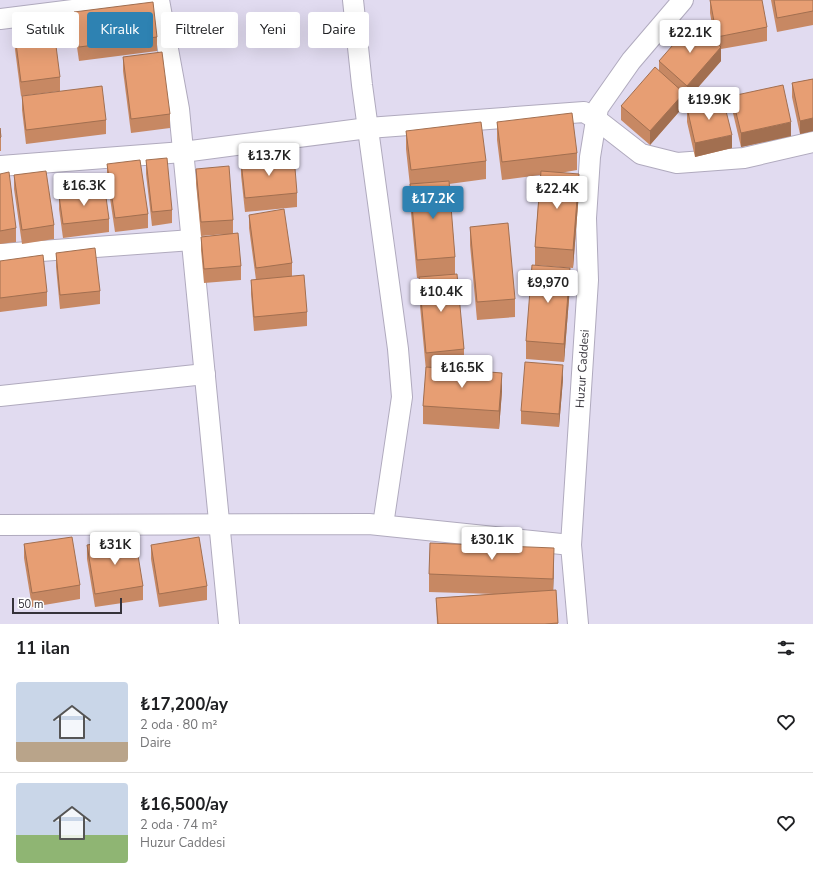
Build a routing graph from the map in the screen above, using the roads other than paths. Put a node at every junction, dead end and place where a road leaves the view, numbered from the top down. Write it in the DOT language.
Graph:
graph roads {
  1 [pos="153,0"];
  2 [pos="159,0"];
  3 [pos="353,0"];
  4 [pos="683,0"];
  5 [pos="0,19"];
  6 [pos="596,119"];
  7 [pos="368,128"];
  8 [pos="813,142"];
  9 [pos="183,152"];
  10 [pos="0,166"];
  11 [pos="192,240"];
  12 [pos="0,254"];
  13 [pos="205,374"];
  14 [pos="0,396"];
  15 [pos="220,524"];
  16 [pos="0,525"];
  17 [pos="383,525"];
  18 [pos="571,545"];
  19 [pos="229,624"];
  20 [pos="578,624"];
  1 -- 5 [label="street"];
  2 -- 9 [label="street"];
  3 -- 7 [label="street"];
  4 -- 6 [label="street, Huzur Caddesi"];
  6 -- 7 [label="street"];
  6 -- 8 [label="street"];
  6 -- 18 [label="street, Huzur Caddesi"];
  7 -- 9 [label="street"];
  7 -- 17 [label="street"];
  9 -- 10 [label="street"];
  9 -- 11 [label="street"];
  11 -- 12 [label="street"];
  11 -- 13 [label="street"];
  13 -- 14 [label="street"];
  13 -- 15 [label="street"];
  15 -- 16 [label="street"];
  15 -- 17 [label="street"];
  15 -- 19 [label="street"];
  17 -- 18 [label="street"];
  18 -- 20 [label="street, Huzur Caddesi"];
}
